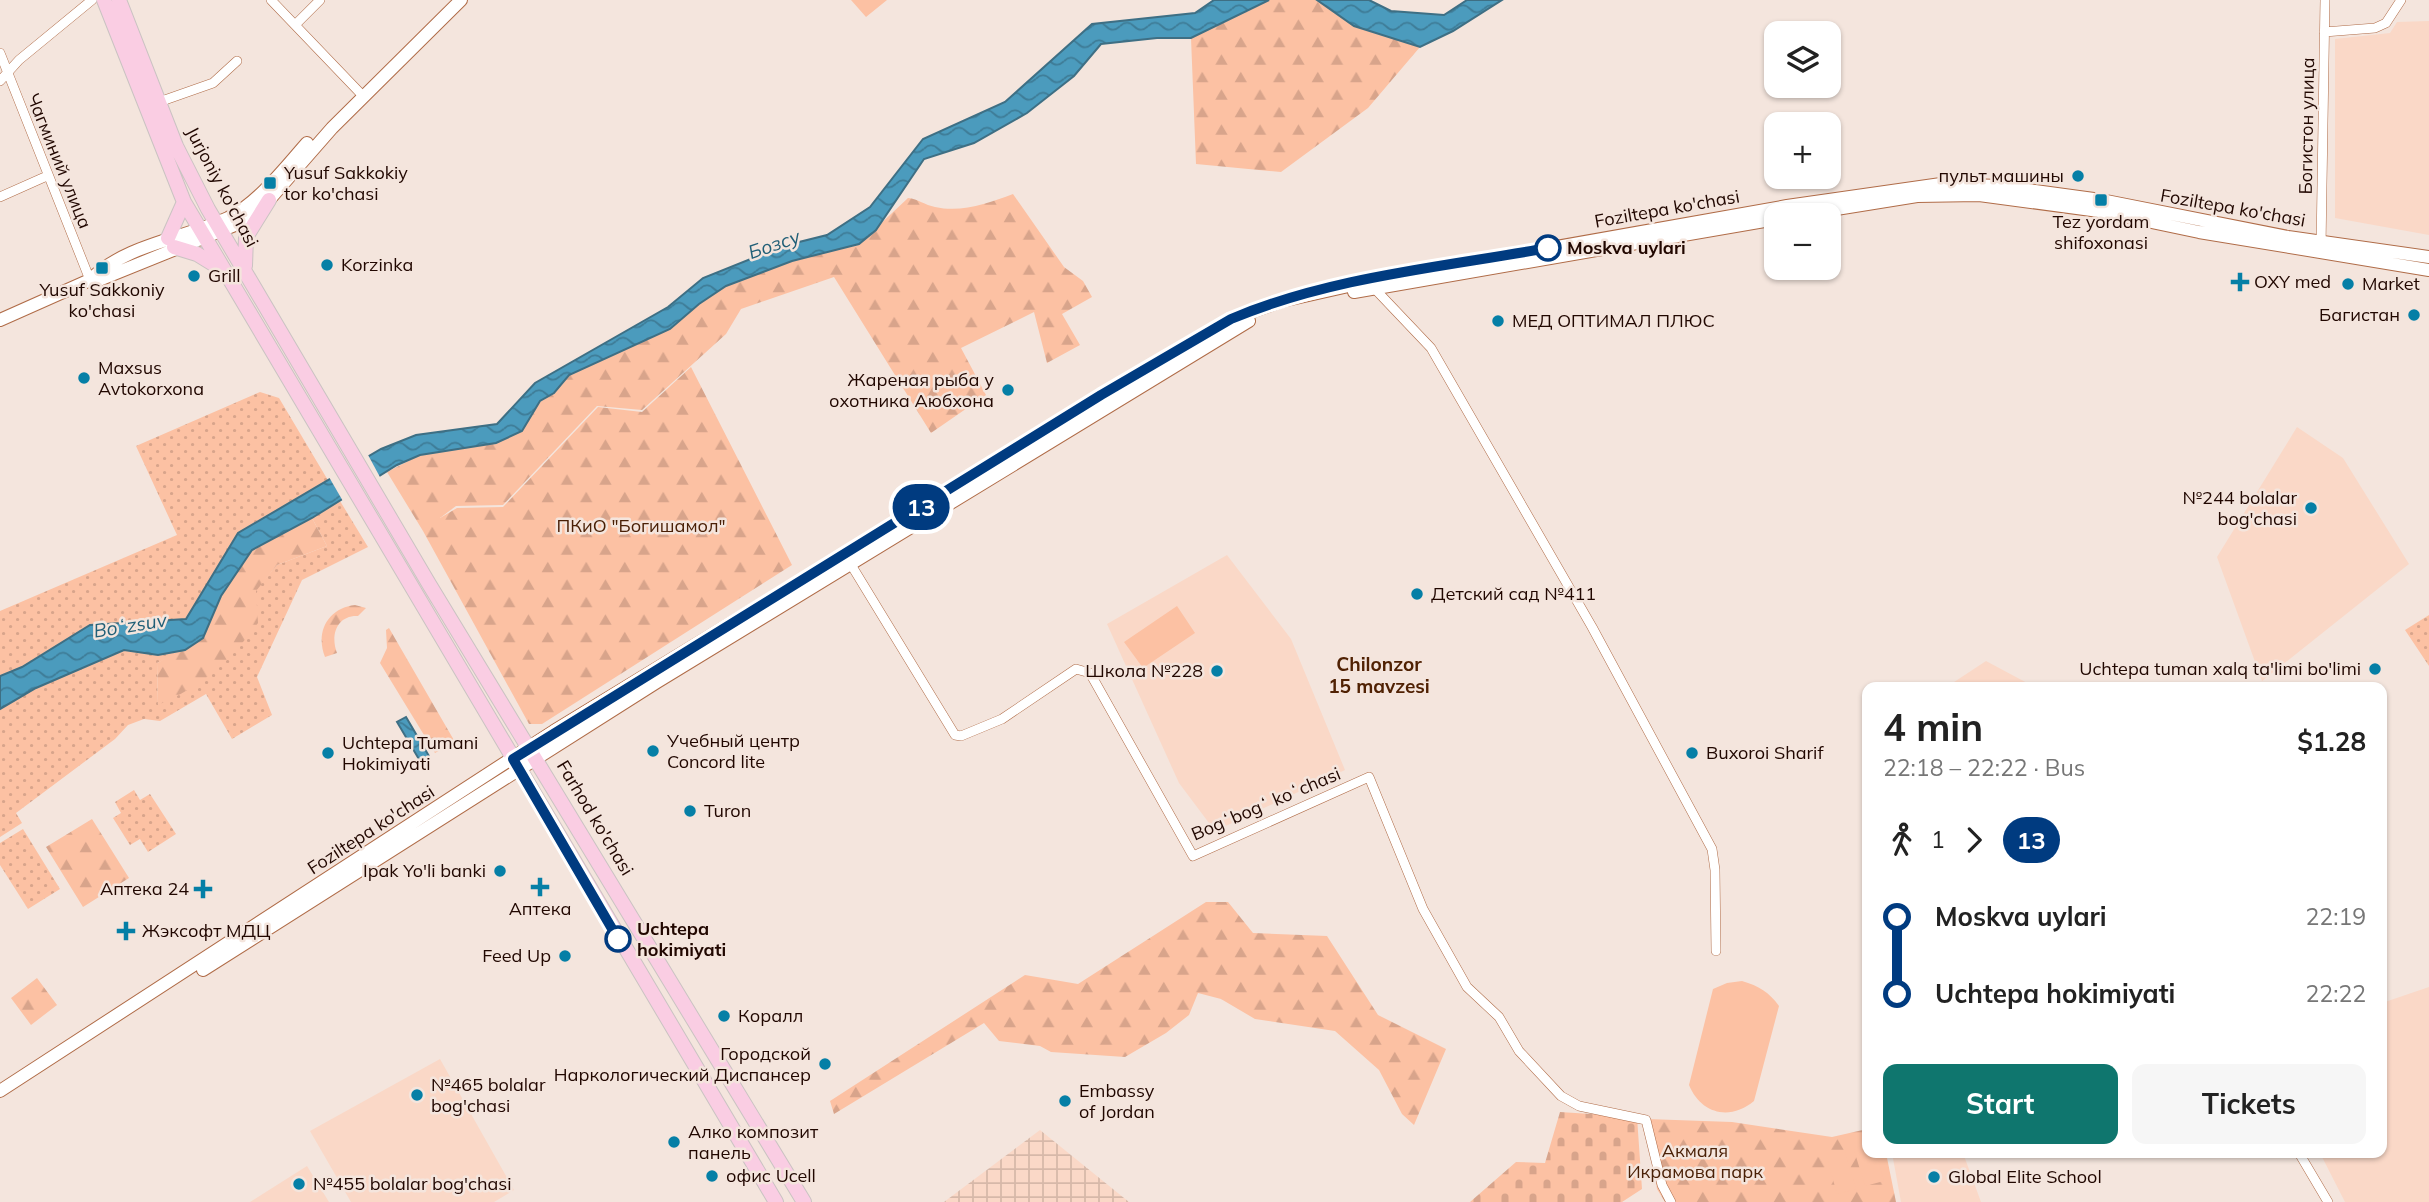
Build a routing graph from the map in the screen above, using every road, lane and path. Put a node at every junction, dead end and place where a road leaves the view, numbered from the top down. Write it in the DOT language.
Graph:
graph roads {
  1 [pos="92,0"];
  2 [pos="104,0"];
  3 [pos="119,0"];
  4 [pos="271,0"];
  5 [pos="320,0"];
  6 [pos="461,0"];
  7 [pos="2325,0"];
  8 [pos="2401,0"];
  9 [pos="295,25"];
  10 [pos="2324,32"];
  11 [pos="0,53"];
  12 [pos="237,61"];
  13 [pos="7,73"];
  14 [pos="0,82"];
  15 [pos="363,96"];
  16 [pos="159,102"];
  17 [pos="47,176"];
  18 [pos="0,197"];
  19 [pos="269,200"];
  20 [pos="184,202"];
  21 [pos="1841,208"];
  22 [pos="1764,221"];
  23 [pos="218,226"];
  24 [pos="203,232"];
  25 [pos="171,243"];
  26 [pos="2321,247"];
  27 [pos="2429,257"];
  28 [pos="2429,270"];
  29 [pos="227,273"];
  30 [pos="247,274"];
  31 [pos="90,280"];
  32 [pos="1373,284"];
  33 [pos="0,320"];
  34 [pos="310,381"];
  35 [pos="850,563"];
  36 [pos="533,754"];
  37 [pos="516,765"];
  38 [pos="1716,951"];
  39 [pos="0,1091"];
  40 [pos="0,1101"];
  41 [pos="2302,1158"];
  42 [pos="776,1202"];
  43 [pos="804,1202"];
  44 [pos="1671,1202"];
  45 [pos="2328,1202"];
  1 -- 13 [label="street"];
  2 -- 20 [label="main road, Jurjoniy ko'chasi"];
  3 -- 16 [label="main road, Jurjoniy ko'chasi"];
  4 -- 9 [label="street"];
  5 -- 9 [label="street"];
  6 -- 15 [label="main road"];
  7 -- 10 [label="street, Богистон улица"];
  8 -- 10 [label="street"];
  9 -- 15 [label="street"];
  10 -- 26 [label="street, Богистон улица"];
  11 -- 13 [label="street, Чагминий улица"];
  12 -- 16 [label="street"];
  13 -- 14 [label="street"];
  13 -- 17 [label="street, Чагминий улица"];
  15 -- 19 [label="main road"];
  15 -- 23 [label="main road"];
  16 -- 23 [label="main road, Jurjoniy ko'chasi"];
  17 -- 18 [label="street"];
  17 -- 31 [label="street, Чагминий улица"];
  19 -- 23 [label="main road"];
  19 -- 30 [label="main road"];
  20 -- 24 [label="main road, Jurjoniy ko'chasi"];
  20 -- 25 [label="main road"];
  21 -- 26 [label="main road, Foziltepa ko'chasi"];
  22 -- 32 [label="main road, Foziltepa ko'chasi"];
  23 -- 24 [label="main road"];
  23 -- 30 [label="main road, Jurjoniy ko'chasi"];
  24 -- 25 [label="main road"];
  24 -- 29 [label="main road, Jurjoniy ko'chasi"];
  25 -- 29 [label="main road"];
  25 -- 31 [label="main road"];
  26 -- 27 [label="main road, Foziltepa ko'chasi"];
  26 -- 28 [label="main road, Foziltepa ko'chasi"];
  26 -- 32 [label="main road, Foziltepa ko'chasi"];
  29 -- 37 [label="main road, Jurjoniy ko'chasi"];
  30 -- 34 [label="main road, Jurjoniy ko'chasi"];
  31 -- 33 [label="main road"];
  32 -- 35 [label="main road, Foziltepa ko'chasi"];
  32 -- 36 [label="main road, Foziltepa ko'chasi"];
  32 -- 38 [label="street"];
  34 -- 36 [label="main road, Farhod ko'chasi"];
  35 -- 36 [label="main road, Foziltepa ko'chasi"];
  35 -- 44 [label="street, Bogʻbogʻ koʻchasi"];
  36 -- 37 [label="main road, Foziltepa ko'chasi"];
  36 -- 43 [label="main road, Farhod ko'chasi"];
  37 -- 39 [label="main road, Foziltepa ko'chasi"];
  37 -- 40 [label="main road, Foziltepa ko'chasi"];
  37 -- 42 [label="main road"];
  41 -- 45 [label="street"];
}
